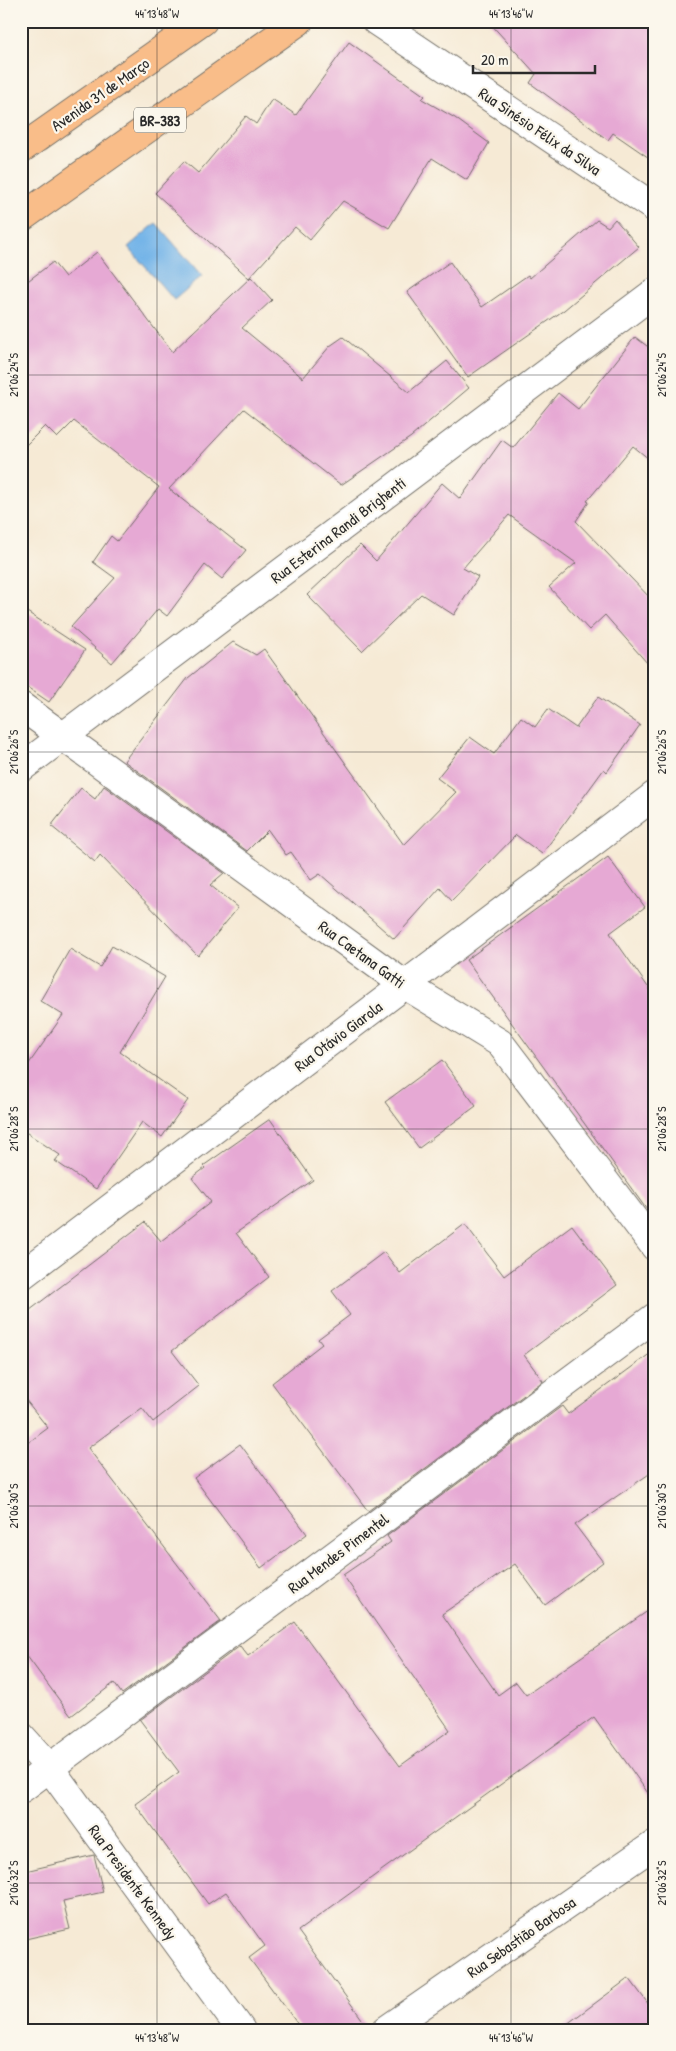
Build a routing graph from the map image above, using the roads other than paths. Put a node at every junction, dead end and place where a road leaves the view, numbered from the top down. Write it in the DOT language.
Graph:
graph roads {
  1 [pos="203,21"];
  2 [pos="300,21"];
  3 [pos="376,21"];
  4 [pos="21,149"];
  5 [pos="655,208"];
  6 [pos="21,218"];
  7 [pos="655,292"];
  8 [pos="21,706"];
  9 [pos="64,737"];
  10 [pos="21,768"];
  11 [pos="655,795"];
  12 [pos="405,985"];
  13 [pos="655,1247"];
  14 [pos="21,1276"];
  15 [pos="655,1318"];
  16 [pos="21,1736"];
  17 [pos="50,1767"];
  18 [pos="21,1789"];
  19 [pos="655,1844"];
  20 [pos="242,2030"];
  21 [pos="386,2030"];
  1 -- 4 [label="main road, Avenida 31 de Março"];
  2 -- 6 [label="main road, BR-383"];
  3 -- 5 [label="street, Rua Sinésio Félix da Silva"];
  7 -- 9 [label="street, Rua Esterina Randi Brighenti"];
  8 -- 9 [label="street, Rua Caetana Gatti"];
  9 -- 10 [label="street, Rua Esterina Randi Brighenti"];
  9 -- 12 [label="street, Rua Caetana Gatti"];
  11 -- 12 [label="street, Rua Otávio Giarola"];
  12 -- 13 [label="street, Rua Caetana Gatti"];
  12 -- 14 [label="street, Rua Otávio Giarola"];
  15 -- 17 [label="street, Rua Mendes Pimentel"];
  16 -- 17 [label="street, Rua Presidente Kennedy"];
  17 -- 18 [label="street, Rua Mendes Pimentel"];
  17 -- 20 [label="street, Rua Presidente Kennedy"];
  19 -- 21 [label="street, Rua Sebastião Barbosa"];
}
